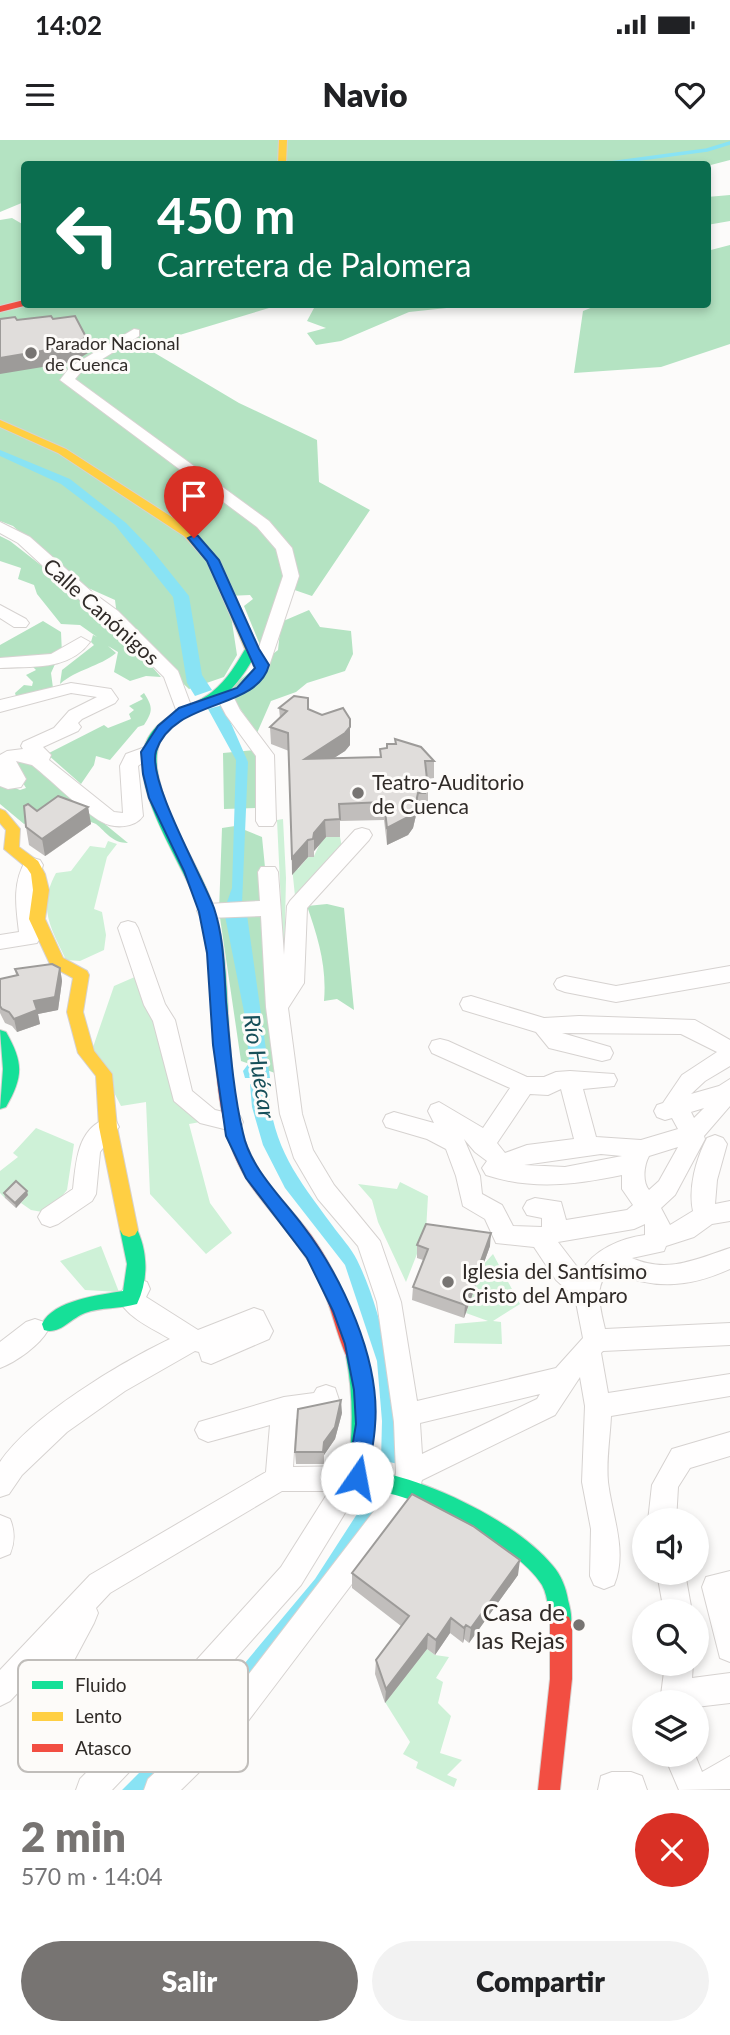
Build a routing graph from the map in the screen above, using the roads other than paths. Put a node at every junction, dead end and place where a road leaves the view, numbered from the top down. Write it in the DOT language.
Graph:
graph roads {
  1 [pos="283,140"];
  2 [pos="282,161"];
  3 [pos="21,304"];
  4 [pos="0,309"];
  5 [pos="134,333"];
  6 [pos="0,423"];
  7 [pos="0,527"];
  8 [pos="0,610"];
  9 [pos="20,623"];
  10 [pos="81,642"];
  11 [pos="252,649"];
  12 [pos="0,663"];
  13 [pos="255,677"];
  14 [pos="223,695"];
  15 [pos="0,706"];
  16 [pos="189,709"];
  17 [pos="80,723"];
  18 [pos="61,732"];
  19 [pos="148,752"];
  20 [pos="39,761"];
  21 [pos="0,774"];
  22 [pos="0,814"];
  23 [pos="266,821"];
  24 [pos="362,835"];
  25 [pos="33,865"];
  26 [pos="268,872"];
  27 [pos="262,908"];
  28 [pos="213,912"];
  29 [pos="128,928"];
  30 [pos="0,942"];
  31 [pos="730,974"];
  32 [pos="565,984"];
  33 [pos="471,1004"];
  34 [pos="277,1007"];
  35 [pos="544,1026"];
  36 [pos="0,1036"];
  37 [pos="440,1047"];
  38 [pos="728,1048"];
  39 [pos="602,1053"];
  40 [pos="570,1080"];
  41 [pos="606,1080"];
  42 [pos="524,1085"];
  43 [pos="728,1091"];
  44 [pos="0,1102"];
  45 [pos="671,1110"];
  46 [pos="394,1121"];
  47 [pos="232,1122"];
  48 [pos="108,1127"];
  49 [pos="707,1141"];
  50 [pos="455,1143"];
  51 [pos="483,1146"];
  52 [pos="587,1147"];
  53 [pos="637,1156"];
  54 [pos="502,1165"];
  55 [pos="467,1171"];
  56 [pos="648,1206"];
  57 [pos="535,1208"];
  58 [pos="730,1211"];
  59 [pos="706,1215"];
  60 [pos="50,1217"];
  61 [pos="608,1222"];
  62 [pos="134,1224"];
  63 [pos="548,1235"];
  64 [pos="656,1240"];
  65 [pos="612,1257"];
  66 [pos="730,1258"];
  67 [pos="587,1293"];
  68 [pos="130,1298"];
  69 [pos="250,1320"];
  70 [pos="43,1327"];
  71 [pos="730,1334"];
  72 [pos="202,1346"];
  73 [pos="592,1347"];
  74 [pos="0,1357"];
  75 [pos="564,1377"];
  76 [pos="730,1385"];
  77 [pos="326,1396"];
  78 [pos="598,1406"];
  79 [pos="284,1409"];
  80 [pos="407,1418"];
  81 [pos="208,1430"];
  82 [pos="730,1444"];
  83 [pos="365,1478"];
  84 [pos="279,1479"];
  85 [pos="408,1481"];
  86 [pos="0,1485"];
  87 [pos="663,1508"];
  88 [pos="604,1576"];
  89 [pos="100,1584"];
  90 [pos="730,1584"];
  91 [pos="730,1648"];
  92 [pos="29,1660"];
  93 [pos="59,1660"];
  94 [pos="215,1660"];
  95 [pos="18,1672"];
  96 [pos="730,1688"];
  97 [pos="0,1691"];
  98 [pos="709,1692"];
  99 [pos="248,1697"];
  100 [pos="684,1767"];
  101 [pos="730,1771"];
  102 [pos="108,1772"];
  103 [pos="178,1772"];
  104 [pos="91,1790"];
  105 [pos="159,1790"];
  106 [pos="549,1790"];
  107 [pos="695,1790"];
  108 [pos="702,1790"];
  1 -- 2 [label="street"];
  3 -- 4 [label="street"];
  5 -- 13 [label="street"];
  6 -- 11 [label="street"];
  7 -- 16 [label="street, Calle Canónigos"];
  8 -- 9 [label="street"];
  10 -- 12 [label="street"];
  11 -- 13 [label="street"];
  11 -- 14 [label="street"];
  13 -- 14 [label="street"];
  14 -- 16 [label="street"];
  14 -- 23 [label="street"];
  15 -- 18 [label="street"];
  16 -- 19 [label="street"];
  17 -- 18 [label="street"];
  18 -- 20 [label="street"];
  19 -- 20 [label="street"];
  19 -- 28 [label="street"];
  20 -- 21 [label="street"];
  22 -- 25 [label="street"];
  24 -- 34 [label="street"];
  25 -- 30 [label="street"];
  25 -- 48 [label="street"];
  26 -- 27 [label="street"];
  27 -- 28 [label="street"];
  27 -- 34 [label="street"];
  28 -- 47 [label="street"];
  29 -- 47 [label="street"];
  31 -- 32 [label="street"];
  33 -- 35 [label="street"];
  34 -- 80 [label="street"];
  35 -- 38 [label="street"];
  35 -- 39 [label="street"];
  36 -- 44 [label="street"];
  37 -- 42 [label="street"];
  38 -- 45 [label="street"];
  40 -- 41 [label="street"];
  40 -- 42 [label="street"];
  40 -- 52 [label="street"];
  42 -- 51 [label="street"];
  43 -- 45 [label="street"];
  43 -- 49 [label="street"];
  45 -- 49 [label="street"];
  46 -- 50 [label="street"];
  47 -- 83 [label="street"];
  48 -- 60 [label="street"];
  48 -- 68 [label="street"];
  49 -- 53 [label="street"];
  49 -- 56 [label="street"];
  49 -- 59 [label="street"];
  50 -- 51 [label="street"];
  50 -- 55 [label="street"];
  51 -- 54 [label="street"];
  52 -- 53 [label="street"];
  52 -- 54 [label="street"];
  53 -- 54 [label="street"];
  53 -- 56 [label="street"];
  54 -- 55 [label="street"];
  55 -- 63 [label="street"];
  56 -- 61 [label="street"];
  56 -- 64 [label="street"];
  57 -- 63 [label="street"];
  58 -- 59 [label="street"];
  59 -- 64 [label="street"];
  61 -- 63 [label="street"];
  61 -- 65 [label="street"];
  62 -- 68 [label="street"];
  63 -- 67 [label="street"];
  64 -- 65 [label="street"];
  65 -- 66 [label="street"];
  65 -- 67 [label="street"];
  67 -- 73 [label="street"];
  68 -- 70 [label="street"];
  68 -- 72 [label="street"];
  69 -- 72 [label="street"];
  70 -- 74 [label="street"];
  71 -- 73 [label="street"];
  72 -- 86 [label="street"];
  73 -- 75 [label="street"];
  73 -- 78 [label="street"];
  75 -- 80 [label="street"];
  75 -- 85 [label="street"];
  76 -- 78 [label="street"];
  77 -- 79 [label="street"];
  78 -- 88 [label="street"];
  79 -- 81 [label="street"];
  79 -- 84 [label="street"];
  80 -- 85 [label="street"];
  82 -- 87 [label="street"];
  83 -- 84 [label="street"];
  83 -- 85 [label="street"];
  83 -- 94 [label="street"];
  84 -- 89 [label="street"];
  85 -- 99 [label="street"];
  85 -- 106 [label="street"];
  89 -- 92 [label="street"];
  89 -- 93 [label="street"];
  90 -- 91 [label="street"];
  95 -- 97 [label="street"];
  96 -- 98 [label="street"];
  100 -- 107 [label="street"];
  101 -- 108 [label="street"];
  102 -- 104 [label="street"];
  103 -- 105 [label="street"];
}
